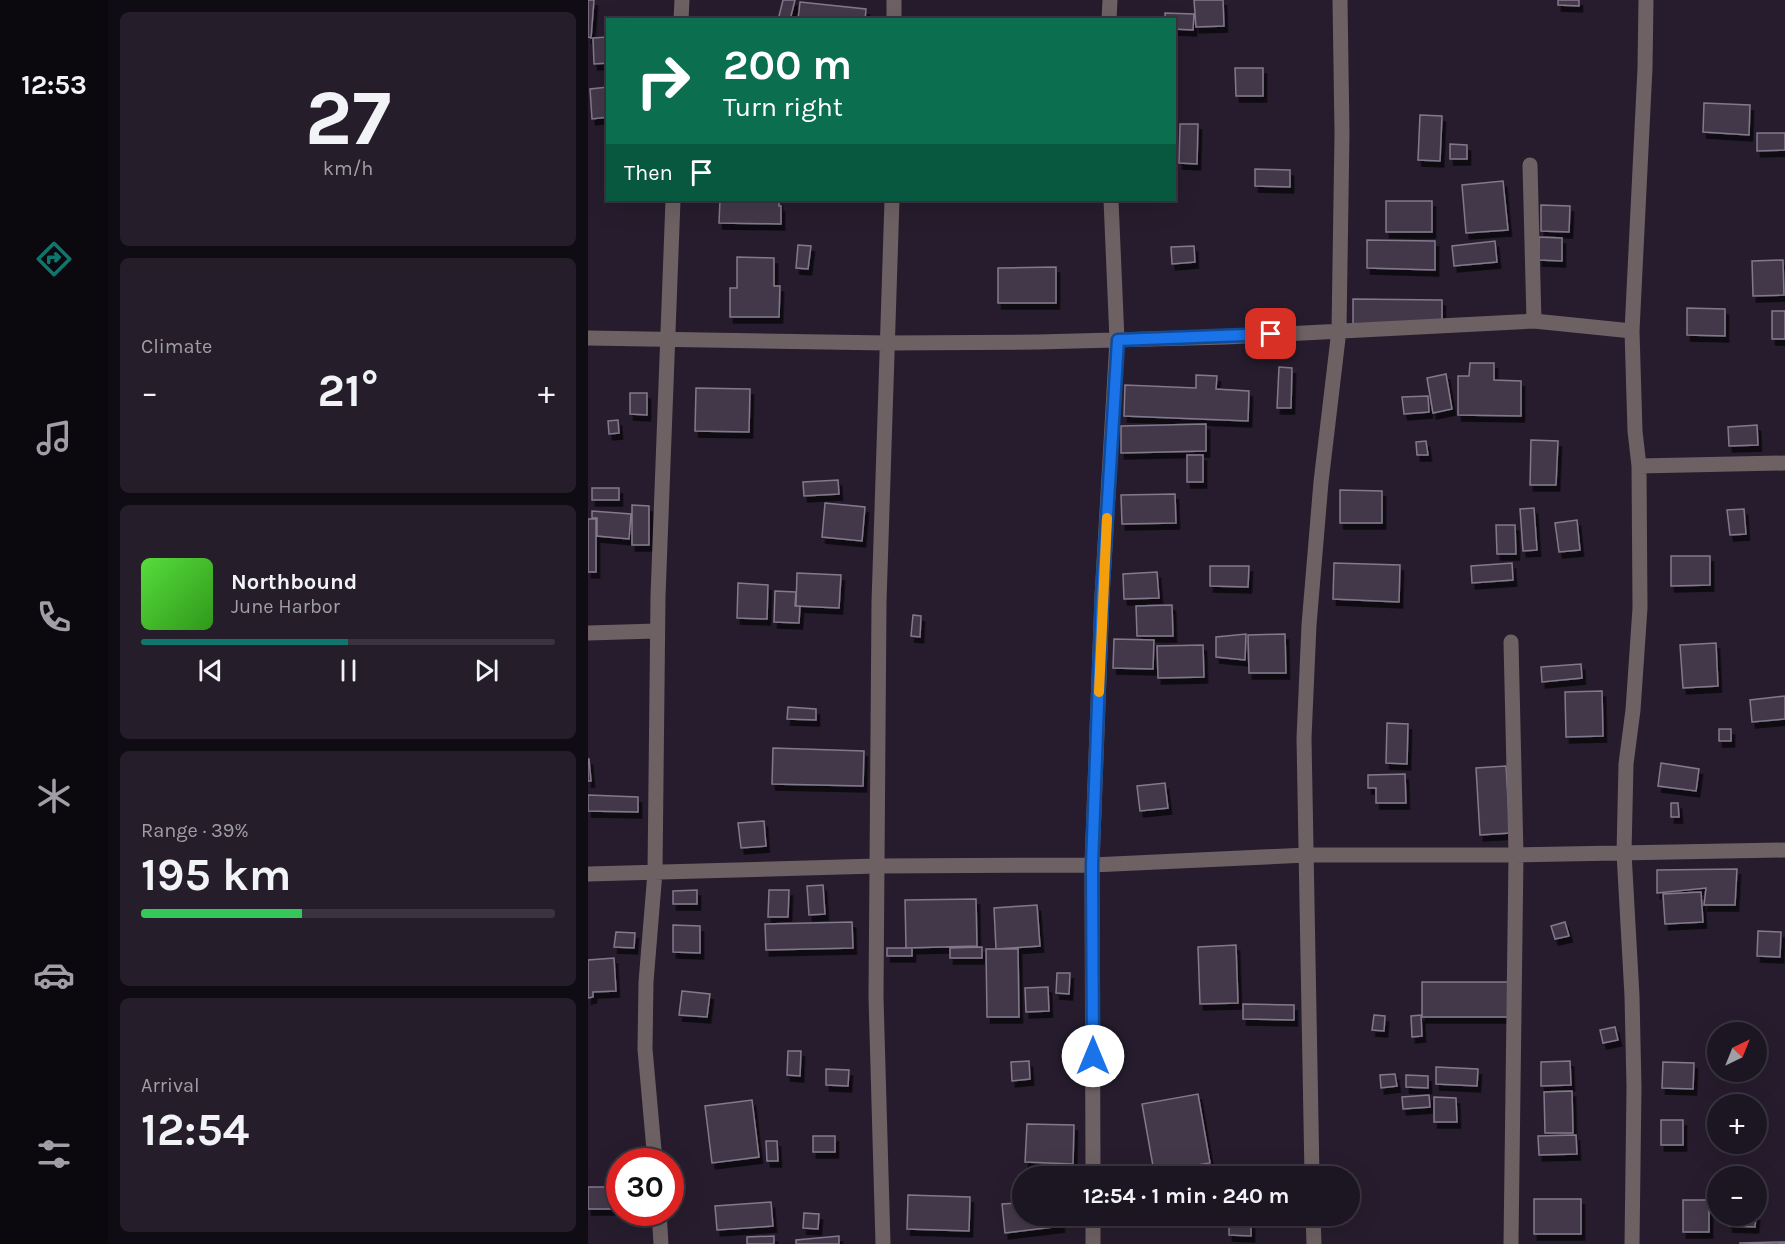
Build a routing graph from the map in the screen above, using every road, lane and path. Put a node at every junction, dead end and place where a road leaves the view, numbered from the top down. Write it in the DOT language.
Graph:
graph roads {
  1 [pos="682,0"];
  2 [pos="894,0"];
  3 [pos="1110,0"];
  4 [pos="1340,0"];
  5 [pos="1646,0"];
  6 [pos="681,18"];
  7 [pos="894,18"];
  8 [pos="1109,18"];
  9 [pos="1530,165"];
  10 [pos="673,201"];
  11 [pos="892,201"];
  12 [pos="1111,201"];
  13 [pos="1534,321"];
  14 [pos="1339,330"];
  15 [pos="1632,331"];
  16 [pos="588,338"];
  17 [pos="667,340"];
  18 [pos="1118,340"];
  19 [pos="887,343"];
  20 [pos="1785,464"];
  21 [pos="1639,465"];
  22 [pos="657,632"];
  23 [pos="588,633"];
  24 [pos="1511,642"];
  25 [pos="1785,850"];
  26 [pos="1624,853"];
  27 [pos="1307,855"];
  28 [pos="1516,855"];
  29 [pos="1092,865"];
  30 [pos="877,866"];
  31 [pos="655,872"];
  32 [pos="588,874"];
  33 [pos="654,1148"];
  34 [pos="1093,1166"];
  35 [pos="1312,1166"];
  36 [pos="659,1226"];
  37 [pos="1093,1226"];
  38 [pos="1313,1226"];
  39 [pos="661,1244"];
  40 [pos="883,1244"];
  41 [pos="1093,1244"];
  42 [pos="1314,1244"];
  43 [pos="1511,1244"];
  44 [pos="1632,1244"];
  1 -- 6 [label="street"];
  2 -- 7 [label="street"];
  3 -- 8 [label="street"];
  4 -- 14 [label="street"];
  5 -- 15 [label="street"];
  9 -- 13 [label="street"];
  10 -- 17 [label="street"];
  11 -- 19 [label="street"];
  12 -- 18 [label="street"];
  13 -- 14 [label="street"];
  13 -- 15 [label="street"];
  14 -- 18 [label="street"];
  14 -- 27 [label="street"];
  15 -- 21 [label="street"];
  16 -- 17 [label="street"];
  17 -- 19 [label="street"];
  17 -- 22 [label="street"];
  18 -- 19 [label="street"];
  18 -- 29 [label="street"];
  19 -- 30 [label="street"];
  20 -- 21 [label="street"];
  21 -- 26 [label="street"];
  22 -- 23 [label="street"];
  22 -- 31 [label="street"];
  24 -- 28 [label="street"];
  25 -- 26 [label="street"];
  26 -- 28 [label="street"];
  26 -- 44 [label="street"];
  27 -- 28 [label="street"];
  27 -- 29 [label="street"];
  27 -- 35 [label="street"];
  28 -- 43 [label="street"];
  29 -- 30 [label="street"];
  29 -- 34 [label="street"];
  30 -- 31 [label="street"];
  30 -- 40 [label="street"];
  31 -- 32 [label="street"];
  31 -- 33 [label="street"];
  36 -- 39 [label="street"];
  37 -- 41 [label="street"];
  38 -- 42 [label="street"];
}
